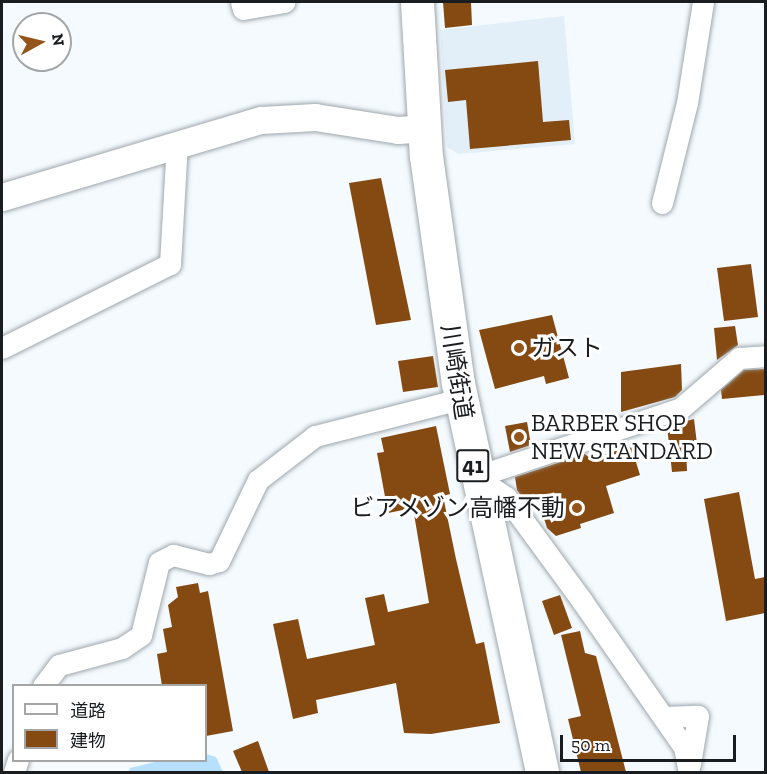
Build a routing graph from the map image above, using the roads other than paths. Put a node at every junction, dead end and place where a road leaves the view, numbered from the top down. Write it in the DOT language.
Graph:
graph roads {
  1 [pos="241,2"];
  2 [pos="285,2"];
  3 [pos="417,2"];
  4 [pos="703,2"];
  5 [pos="423,128"];
  6 [pos="177,143"];
  7 [pos="2,197"];
  8 [pos="662,203"];
  9 [pos="2,348"];
  10 [pos="765,356"];
  11 [pos="460,399"];
  12 [pos="475,477"];
  13 [pos="45,684"];
  14 [pos="663,717"];
  15 [pos="542,772"];
  16 [pos="689,772"];
  1 -- 2 [label="street"];
  3 -- 5 [label="main road, 川崎街道 / 41"];
  4 -- 8 [label="street"];
  5 -- 6 [label="street"];
  5 -- 11 [label="main road, 川崎街道 / 41"];
  6 -- 7 [label="street"];
  6 -- 9 [label="street"];
  10 -- 12 [label="street"];
  11 -- 12 [label="main road, 川崎街道 / 41"];
  11 -- 13 [label="street"];
  12 -- 14 [label="street"];
  12 -- 15 [label="main road, 川崎街道 / 41"];
  14 -- 16 [label="street"];
  14 -- 16 [label="street"];
}
